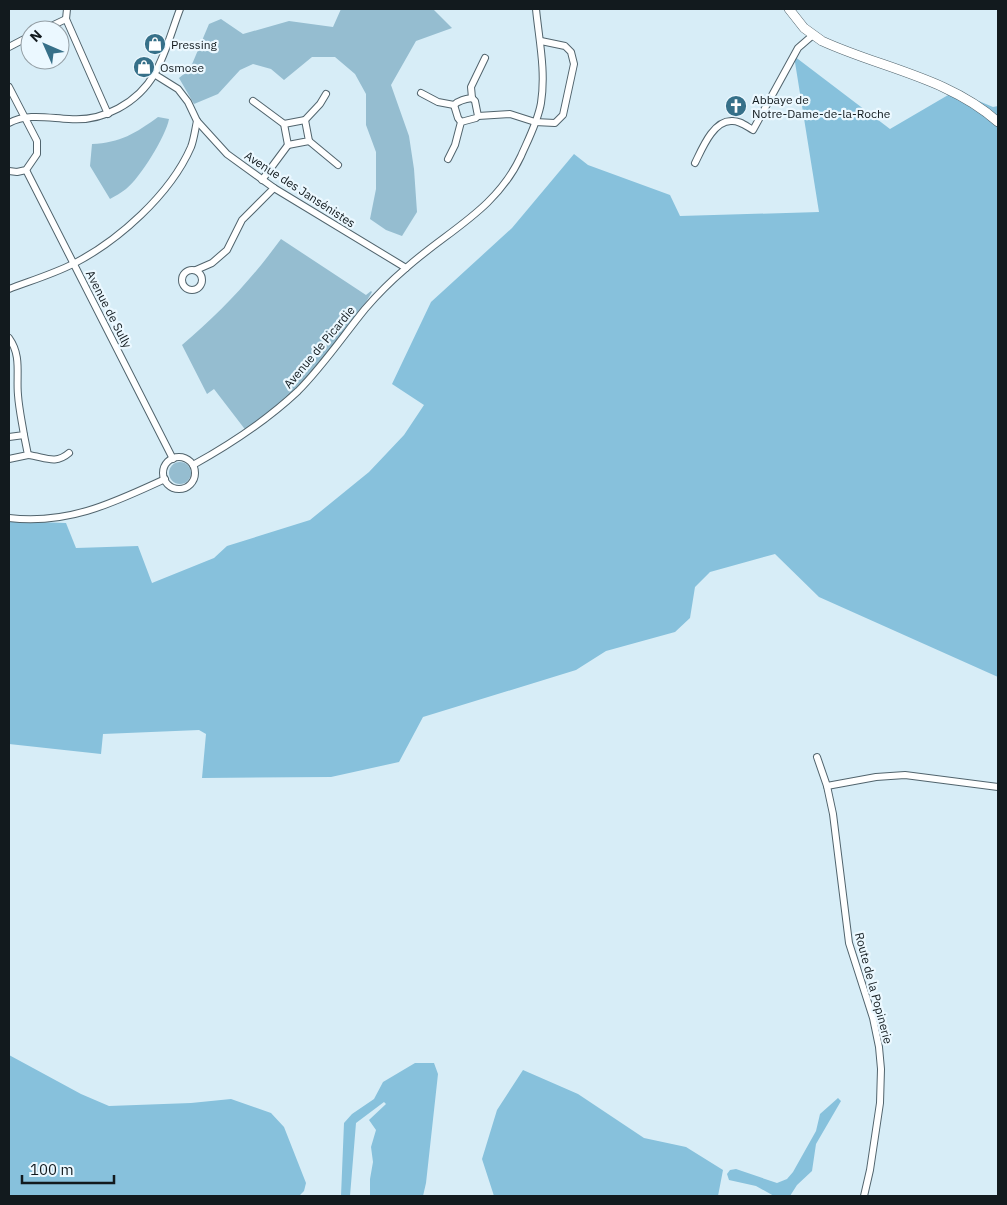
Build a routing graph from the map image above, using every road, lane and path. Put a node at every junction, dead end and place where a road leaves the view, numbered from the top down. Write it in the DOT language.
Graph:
graph roads {
  1 [pos="67,9"];
  2 [pos="180,9"];
  3 [pos="536,9"];
  4 [pos="789,9"];
  5 [pos="66,19"];
  6 [pos="812,35"];
  7 [pos="541,41"];
  8 [pos="484,58"];
  9 [pos="154,74"];
  10 [pos="9,87"];
  11 [pos="422,93"];
  12 [pos="326,94"];
  13 [pos="472,98"];
  14 [pos="253,101"];
  15 [pos="454,105"];
  16 [pos="108,114"];
  17 [pos="24,116"];
  18 [pos="478,116"];
  19 [pos="305,120"];
  20 [pos="197,121"];
  21 [pos="461,122"];
  22 [pos="535,122"];
  23 [pos="998,122"];
  24 [pos="9,123"];
  25 [pos="284,124"];
  26 [pos="309,141"];
  27 [pos="288,145"];
  28 [pos="448,159"];
  29 [pos="695,162"];
  30 [pos="338,166"];
  31 [pos="26,170"];
  32 [pos="9,171"];
  33 [pos="262,180"];
  34 [pos="274,188"];
  35 [pos="73,264"];
  36 [pos="406,268"];
  37 [pos="196,270"];
  38 [pos="9,289"];
  39 [pos="9,338"];
  40 [pos="24,435"];
  41 [pos="9,437"];
  42 [pos="69,453"];
  43 [pos="28,455"];
  44 [pos="172,458"];
  45 [pos="9,459"];
  46 [pos="193,465"];
  47 [pos="164,479"];
  48 [pos="9,518"];
  49 [pos="816,757"];
  50 [pos="827,786"];
  51 [pos="998,787"];
  52 [pos="864,1196"];
  1 -- 5 [label="street"];
  2 -- 9 [label="street"];
  3 -- 7 [label="street, Avenue de Picardie"];
  4 -- 6 [label="street"];
  5 -- 16 [label="street"];
  6 -- 23 [label="street"];
  6 -- 29 [label="street"];
  7 -- 22 [label="street, Avenue de Picardie"];
  7 -- 22 [label="street"];
  8 -- 13 [label="street"];
  9 -- 16 [label="street"];
  9 -- 20 [label="street, Avenue des Jansénistes"];
  10 -- 17 [label="street"];
  11 -- 15 [label="street"];
  12 -- 19 [label="street"];
  13 -- 15 [label="street"];
  13 -- 18 [label="street"];
  14 -- 25 [label="street"];
  15 -- 21 [label="street"];
  16 -- 17 [label="street"];
  17 -- 24 [label="street"];
  17 -- 31 [label="street"];
  18 -- 21 [label="street"];
  18 -- 22 [label="street"];
  19 -- 25 [label="street"];
  19 -- 26 [label="street"];
  20 -- 33 [label="street, Avenue des Jansénistes"];
  20 -- 35 [label="street"];
  21 -- 28 [label="street"];
  22 -- 36 [label="street, Avenue de Picardie"];
  25 -- 27 [label="street"];
  26 -- 27 [label="street"];
  26 -- 30 [label="street"];
  27 -- 33 [label="street"];
  31 -- 32 [label="street"];
  31 -- 35 [label="street, Avenue de Sully"];
  33 -- 34 [label="street, Avenue des Jansénistes"];
  34 -- 36 [label="street, Avenue des Jansénistes"];
  34 -- 37 [label="street"];
  35 -- 38 [label="street"];
  35 -- 44 [label="street, Avenue de Sully"];
  36 -- 46 [label="street, Avenue de Picardie"];
  39 -- 40 [label="street"];
  40 -- 41 [label="street"];
  40 -- 43 [label="street"];
  42 -- 43 [label="street"];
  43 -- 45 [label="street"];
  44 -- 46 [label="street"];
  44 -- 47 [label="street"];
  46 -- 47 [label="street"];
  47 -- 48 [label="street"];
  49 -- 50 [label="street, Route de la Popinerie"];
  50 -- 51 [label="street"];
  50 -- 52 [label="street, Route de la Popinerie"];
}
